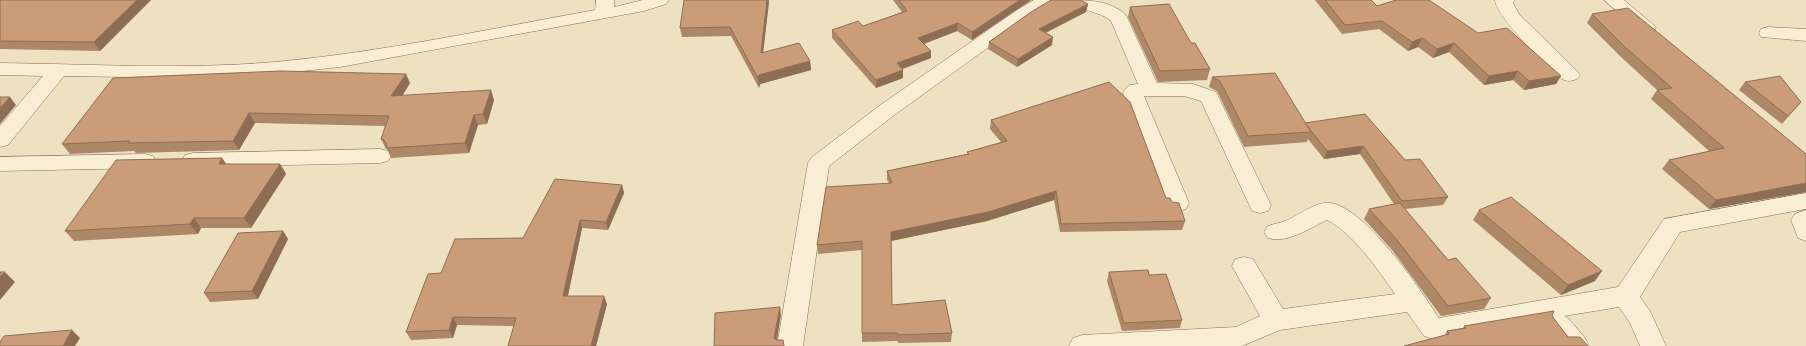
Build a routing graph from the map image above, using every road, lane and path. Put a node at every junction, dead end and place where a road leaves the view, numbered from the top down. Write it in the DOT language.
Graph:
graph roads {
  1 [pos="660,0"];
  2 [pos="1047,0"];
  3 [pos="1080,0"];
  4 [pos="1506,0"];
  5 [pos="1613,0"];
  6 [pos="605,7"];
  7 [pos="1768,33"];
  8 [pos="1806,35"];
  9 [pos="1662,39"];
  10 [pos="0,69"];
  11 [pos="59,70"];
  12 [pos="1570,74"];
  13 [pos="1150,89"];
  14 [pos="0,140"];
  15 [pos="380,156"];
  16 [pos="0,164"];
  17 [pos="1806,201"];
  18 [pos="1178,203"];
  19 [pos="1260,205"];
  20 [pos="1806,218"];
  21 [pos="1276,232"];
  22 [pos="1806,232"];
  23 [pos="1244,266"];
  24 [pos="1625,296"];
  25 [pos="1414,301"];
  26 [pos="1276,320"];
  27 [pos="1559,324"];
  28 [pos="790,346"];
  29 [pos="1082,346"];
  30 [pos="1576,346"];
  31 [pos="1653,346"];
  1 -- 6 [label="street"];
  2 -- 28 [label="street"];
  3 -- 13 [label="street"];
  4 -- 12 [label="street"];
  5 -- 9 [label="street"];
  6 -- 11 [label="street"];
  7 -- 8 [label="street"];
  10 -- 11 [label="street"];
  11 -- 14 [label="street"];
  13 -- 18 [label="street"];
  13 -- 19 [label="street"];
  15 -- 16 [label="street"];
  17 -- 24 [label="street"];
  20 -- 22 [label="street"];
  21 -- 25 [label="street"];
  23 -- 26 [label="street"];
  24 -- 25 [label="street"];
  24 -- 31 [label="street"];
  25 -- 26 [label="street"];
  26 -- 29 [label="street"];
  27 -- 30 [label="street"];
}
